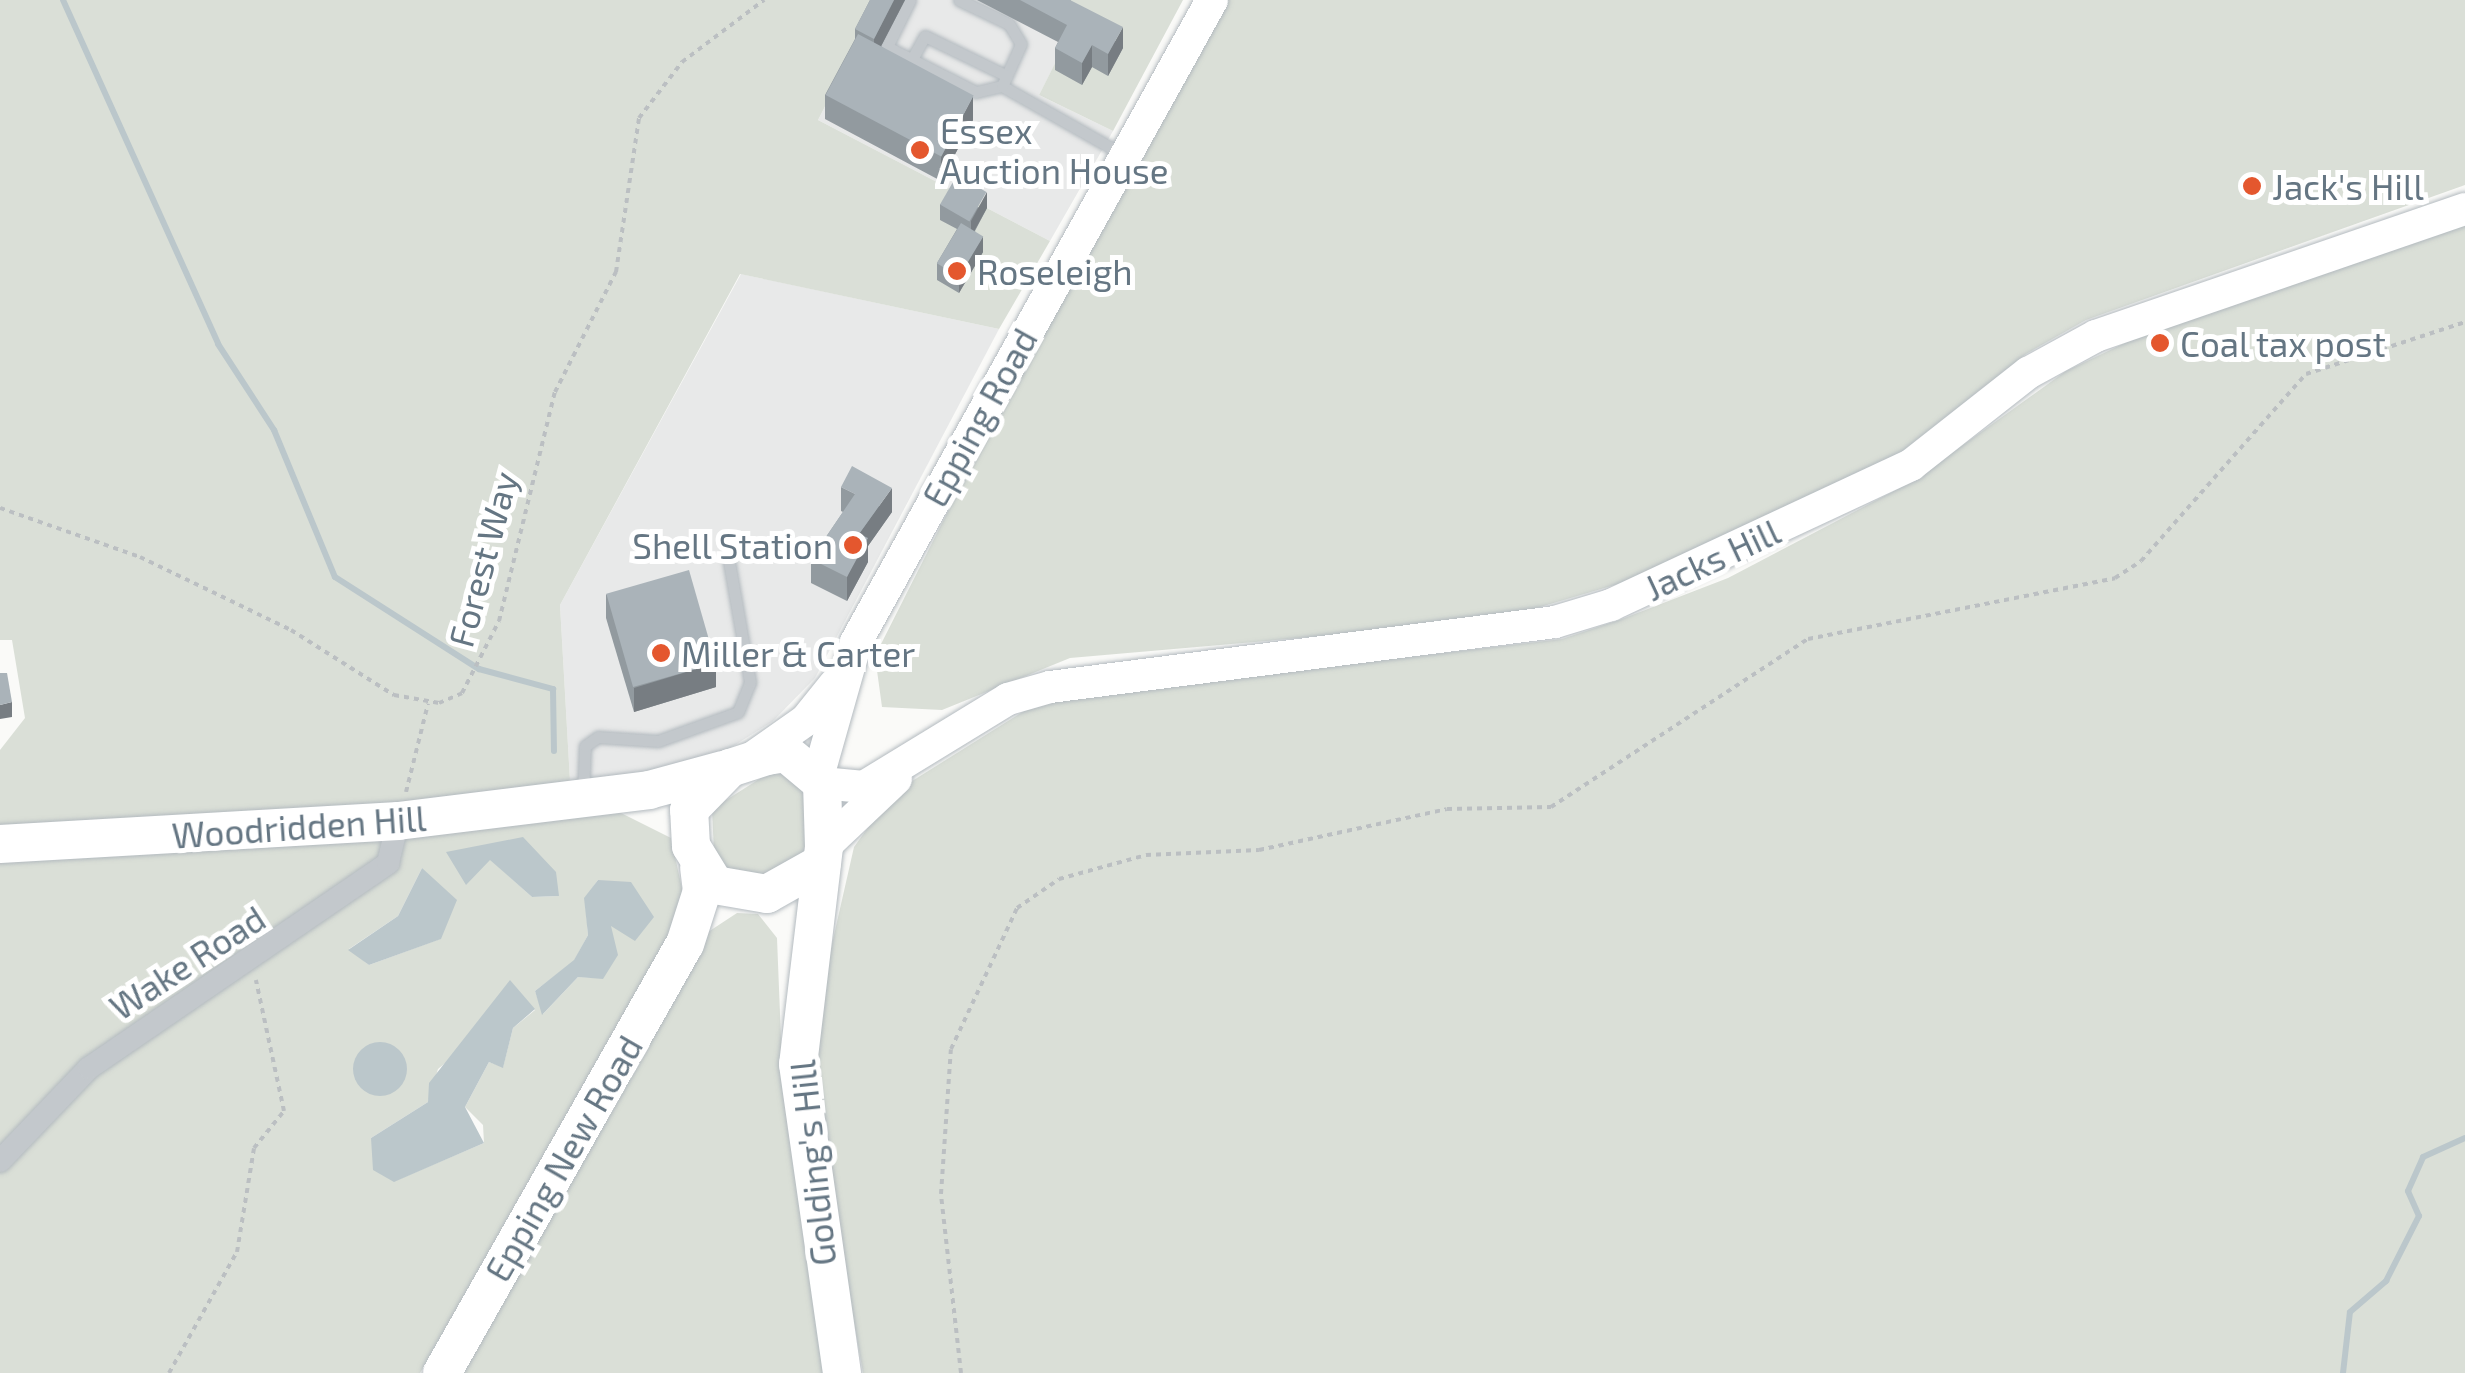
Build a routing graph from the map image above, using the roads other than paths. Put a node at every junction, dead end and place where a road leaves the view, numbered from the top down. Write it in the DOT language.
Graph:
graph roads {
  1 [pos="910,0"];
  2 [pos="959,0"];
  3 [pos="1212,0"];
  4 [pos="912,59"];
  5 [pos="1004,81"];
  6 [pos="1126,156"];
  7 [pos="2465,208"];
  8 [pos="728,556"];
  9 [pos="839,680"];
  10 [pos="913,762"];
  11 [pos="739,765"];
  12 [pos="821,778"];
  13 [pos="590,798"];
  14 [pos="398,821"];
  15 [pos="0,844"];
  16 [pos="823,855"];
  17 [pos="695,857"];
  18 [pos="747,895"];
  19 [pos="685,944"];
  20 [pos="805,952"];
  21 [pos="0,1162"];
  22 [pos="442,1373"];
  23 [pos="842,1373"];
  1 -- 4 [label="lane"];
  2 -- 5 [label="lane"];
  3 -- 6 [label="main road, Epping Road"];
  4 -- 5 [label="lane"];
  4 -- 5 [label="lane"];
  5 -- 6 [label="lane"];
  6 -- 9 [label="main road, Epping Road"];
  7 -- 10 [label="main road, Jacks Hill"];
  8 -- 13 [label="lane"];
  9 -- 11 [label="main road, Epping Road"];
  9 -- 12 [label="main road, Epping Road"];
  10 -- 12 [label="main road"];
  10 -- 16 [label="main road"];
  11 -- 12 [label="main road"];
  11 -- 13 [label="main road, Woodridden Hill"];
  11 -- 17 [label="main road"];
  12 -- 16 [label="main road"];
  13 -- 14 [label="main road, Woodridden Hill"];
  13 -- 17 [label="main road, Woodridden Hill"];
  14 -- 15 [label="main road, Woodridden Hill"];
  14 -- 21 [label="street, Wake Road"];
  16 -- 18 [label="main road"];
  16 -- 20 [label="main road, Golding's Hill"];
  17 -- 18 [label="main road"];
  17 -- 19 [label="main road, Epping New Road"];
  18 -- 19 [label="main road, Epping New Road"];
  18 -- 20 [label="main road"];
  19 -- 22 [label="main road, Epping New Road"];
  20 -- 23 [label="main road, Golding's Hill"];
}
